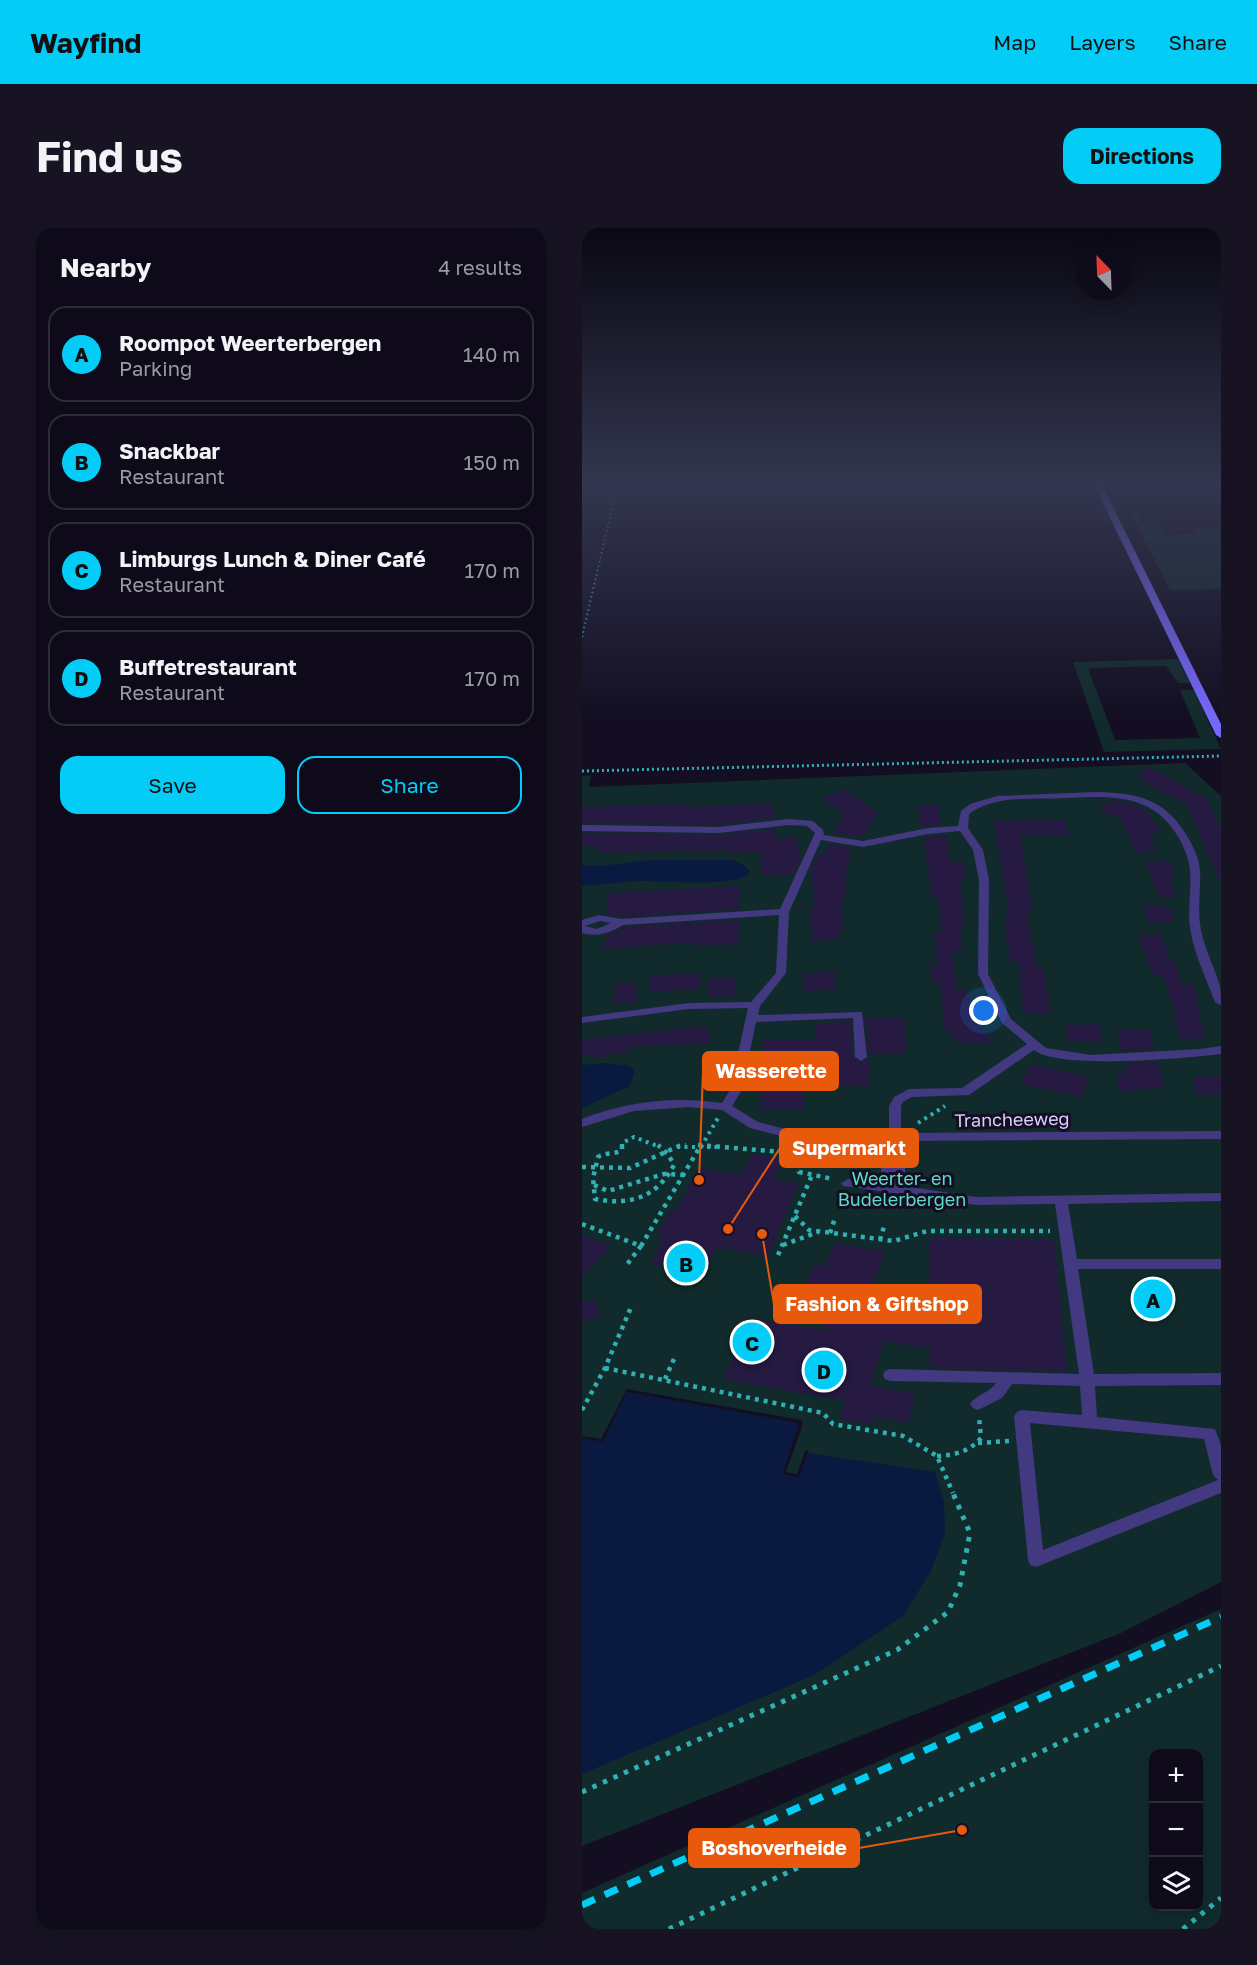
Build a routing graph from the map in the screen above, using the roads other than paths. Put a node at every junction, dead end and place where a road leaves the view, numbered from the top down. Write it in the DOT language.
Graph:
graph roads {
  1 [pos="1136,562"];
  2 [pos="1221,735"];
  3 [pos="582,828"];
  4 [pos="963,828"];
  5 [pos="818,837"];
  6 [pos="784,912"];
  7 [pos="621,922"];
  8 [pos="582,924"];
  9 [pos="582,929"];
  10 [pos="1221,1002"];
  11 [pos="754,1005"];
  12 [pos="751,1019"];
  13 [pos="582,1020"];
  14 [pos="1034,1045"];
  15 [pos="1221,1050"];
  16 [pos="861,1057"];
  17 [pos="725,1107"];
  18 [pos="582,1123"];
  19 [pos="1221,1135"];
  20 [pos="895,1138"];
  21 [pos="848,1183"];
  22 [pos="897,1188"];
  23 [pos="1221,1197"];
  24 [pos="1061,1199"];
  25 [pos="1070,1264"];
  26 [pos="1221,1264"];
  27 [pos="890,1375"];
  28 [pos="1008,1378"];
  29 [pos="1221,1379"];
  30 [pos="1087,1380"];
  31 [pos="978,1404"];
  32 [pos="1090,1422"];
  33 [pos="1221,1475"];
  34 [pos="1221,1486"];
  1 -- 2 [label="street"];
  3 -- 5 [label="lane"];
  4 -- 5 [label="lane"];
  4 -- 10 [label="lane"];
  4 -- 14 [label="lane"];
  5 -- 6 [label="lane"];
  6 -- 7 [label="lane"];
  6 -- 11 [label="lane"];
  7 -- 8 [label="lane"];
  7 -- 9 [label="lane"];
  11 -- 12 [label="lane"];
  11 -- 13 [label="lane"];
  12 -- 16 [label="lane"];
  12 -- 17 [label="lane"];
  14 -- 15 [label="lane"];
  14 -- 20 [label="lane"];
  17 -- 18 [label="lane"];
  17 -- 20 [label="lane, Trancheeweg"];
  19 -- 20 [label="lane, Trancheeweg"];
  20 -- 22 [label="lane"];
  21 -- 22 [label="lane"];
  22 -- 24 [label="lane"];
  23 -- 24 [label="lane"];
  24 -- 25 [label="lane"];
  25 -- 26 [label="lane"];
  25 -- 30 [label="lane"];
  27 -- 28 [label="lane"];
  28 -- 30 [label="lane"];
  28 -- 31 [label="lane"];
  29 -- 30 [label="lane"];
  30 -- 32 [label="lane"];
  32 -- 33 [label="lane"];
  32 -- 34 [label="lane"];
}
